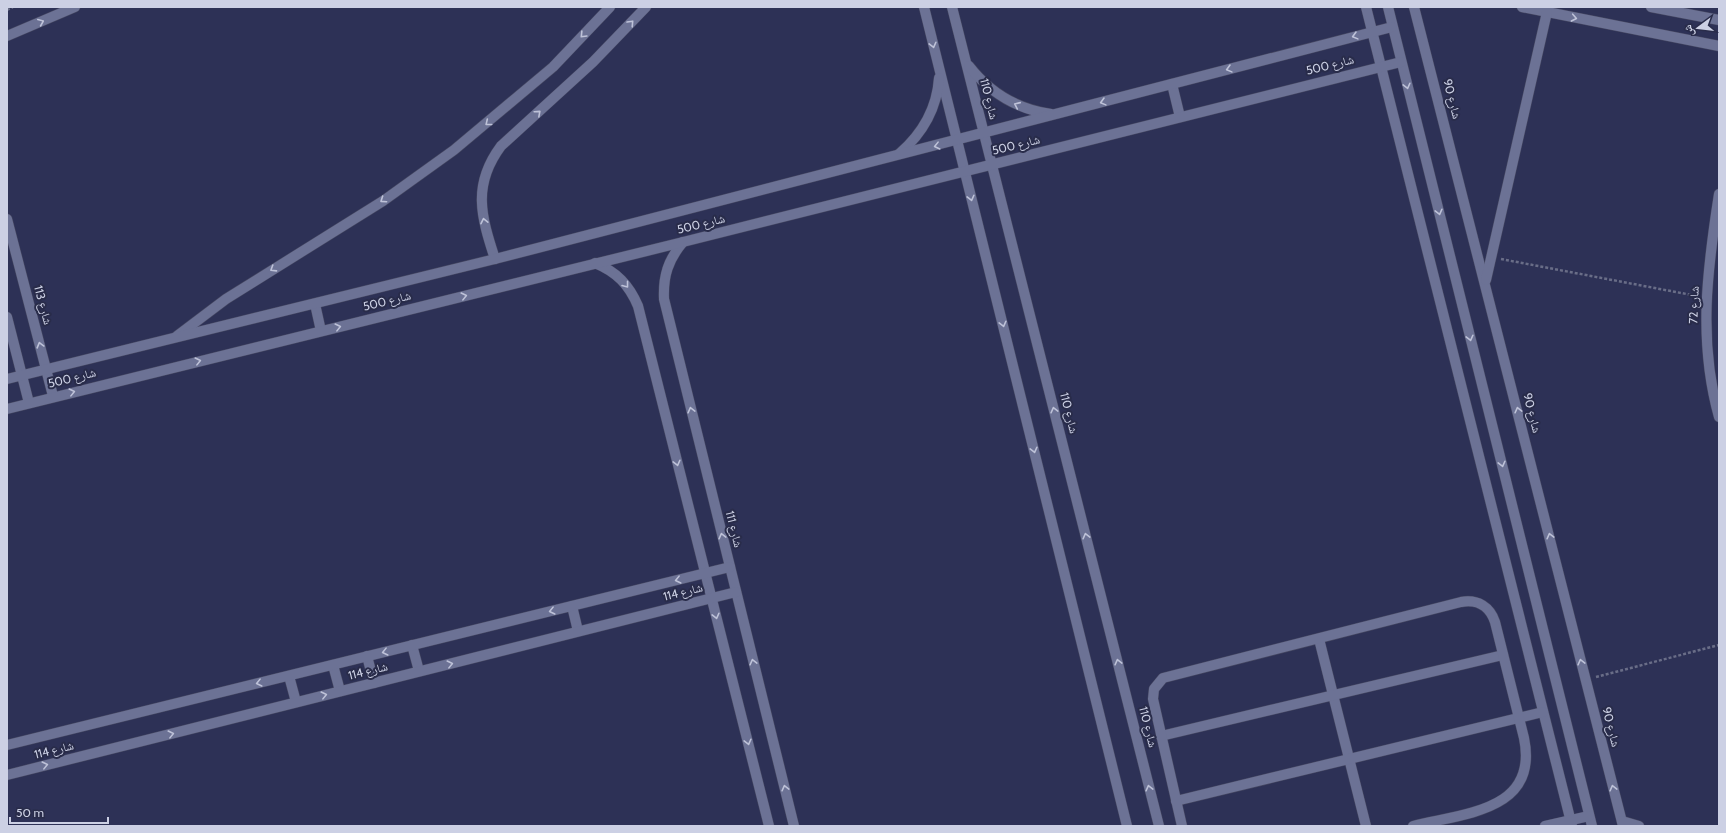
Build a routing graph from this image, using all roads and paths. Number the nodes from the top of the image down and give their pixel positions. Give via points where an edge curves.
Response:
1 (13, 7) edge
2 (75, 7) edge
3 (610, 7) edge
4 (646, 7) edge
5 (924, 7) edge
6 (952, 7) edge
7 (1366, 7) edge
8 (1388, 7) edge
9 (1414, 7) edge
10 (1522, 7) edge
11 (1651, 7) edge
12 (7, 10) edge
13 (1547, 12) junction
14 (1719, 20) edge
15 (1392, 27) junction
16 (1372, 31) junction
17 (7, 36) edge
18 (1719, 46) edge
19 (1401, 62) junction
20 (967, 63) junction
21 (1381, 66) junction
22 (939, 68) junction
23 (1172, 84) junction
24 (1054, 115) junction
25 (1180, 117) junction
26 (985, 133) junction
27 (957, 140) junction
28 (897, 156) junction
29 (993, 164) junction
30 (965, 171) junction
31 (1719, 194) edge
32 (7, 219) edge
33 (683, 242) junction
34 (1715, 247) edge
35 (1491, 257) junction
36 (495, 259) junction
37 (595, 263) junction
38 (1485, 282) junction
39 (1706, 298) junction
40 (315, 304) junction
41 (7, 317) edge
42 (321, 331) junction
43 (173, 338) junction
44 (46, 370) junction
45 (22, 375) junction
46 (7, 379) edge
47 (54, 396) junction
48 (29, 403) junction
49 (7, 408) edge
50 (1719, 417) edge
51 (730, 567) junction
52 (705, 573) junction
53 (736, 592) junction
54 (711, 598) junction
55 (572, 606) junction
56 (578, 631) junction
57 (1320, 639) junction
58 (412, 645) junction
59 (1719, 645) edge
60 (1503, 655) junction
61 (367, 656) junction
62 (333, 665) junction
63 (419, 671) junction
64 (289, 676) junction
65 (1586, 680) junction
66 (374, 683) junction
67 (340, 691) junction
68 (1334, 695) junction
69 (296, 702) junction
70 (1543, 712) junction
71 (1519, 717) junction
72 (1161, 736) junction
73 (7, 745) edge
74 (1349, 758) junction
75 (7, 775) edge
76 (1176, 801) junction
77 (1590, 821) edge
78 (1571, 823) edge
79 (1623, 824) edge
80 (768, 826) edge
81 (794, 826) edge
82 (1127, 826) edge
83 (1159, 826) edge
84 (1182, 826) edge
85 (1366, 826) edge
86 (1413, 826) edge
87 (1545, 826) edge
88 (1639, 826) edge

1 - 12 path
17 -> 2 street
3 -> 43 street via 553,67 454,150 383,201 226,299
36 -> 4 street via 481,201 482,186 492,158 501,146 592,62
5 -> 22 street
6 - 20 street, شارع 110
7 - 16 street
8 - 15 street
9 - 38 street, شارع 90
10 - 13 street
11 - 14 street
13 -> 18 street
13 - 35 street
15 - 16 street, شارع 500
15 - 19 street
16 - 21 street
16 -> 23 street, شارع 500
19 - 21 street, شارع 500
19 -> 77 street
24 -> 20 street via 1037,112 1005,99 990,89
20 - 26 street, شارع 110
21 - 25 street, شارع 500
21 - 70 street
22 - 27 street
22 - 28 street via 937,93 929,116 915,138
23 -> 24 street, شارع 500
23 - 25 street
24 - 26 street, شارع 500
25 - 29 street, شارع 500
26 - 27 street, شارع 500
26 - 29 street, شارع 110
27 -> 28 street, شارع 500
27 - 30 street
28 - 36 street, شارع 500
29 - 30 street, شارع 500
83 -> 29 street, شارع 110
30 - 33 street, شارع 500
30 -> 82 street
31 - 34 street, شارع 72
44 -> 32 street, شارع 113
33 - 37 street, شارع 500
51 -> 33 street, شارع 111 via 664,299 665,274 672,257
34 - 39 street, شارع 72
35 - 38 street
35 - 39 path
36 - 40 street, شارع 500
42 -> 37 street, شارع 500
37 -> 52 street via 607,268 622,280 633,294 638,306
65 -> 38 street, شارع 90
39 - 50 street, شارع 72 via 1710,376
40 - 42 street
40 - 43 street, شارع 500
41 - 45 street
47 -> 42 street, شارع 500
43 - 44 street, شارع 500
44 - 45 street, شارع 500
44 - 47 street, شارع 113
45 - 46 street, شارع 500
45 - 48 street
47 - 48 street, شارع 500
48 - 49 street, شارع 500
51 - 52 street, شارع 114
51 - 53 street, شارع 111
52 - 54 street
52 -> 55 street, شارع 114
53 - 54 street, شارع 114
81 -> 53 street, شارع 111
54 - 56 street, شارع 114
54 -> 80 street
55 - 56 street
55 -> 58 street, شارع 114
63 -> 56 street, شارع 114
57 - 60 street via 1472,601 1483,605 1491,612
57 - 68 street
57 - 72 street via 1163,678 1156,685 1153,694
58 -> 61 street, شارع 114
58 - 63 street
59 - 65 path
60 - 68 street
60 - 71 street
61 - 62 street, شارع 114
61 - 66 street
62 - 64 street, شارع 114
62 - 67 street
63 - 66 street, شارع 114
64 - 69 street
64 -> 73 street, شارع 114
79 -> 65 street, شارع 90
66 - 67 street, شارع 114
69 -> 67 street, شارع 114
68 - 72 street
68 - 74 street
75 -> 69 street, شارع 114
70 - 71 street
70 - 78 street
71 - 74 street
71 - 86 street via 1527,751 1526,765 1515,790 1493,807
72 - 76 street
74 - 76 street
74 - 85 street
76 - 84 street
77 - 78 street
78 - 87 street
79 - 88 street

